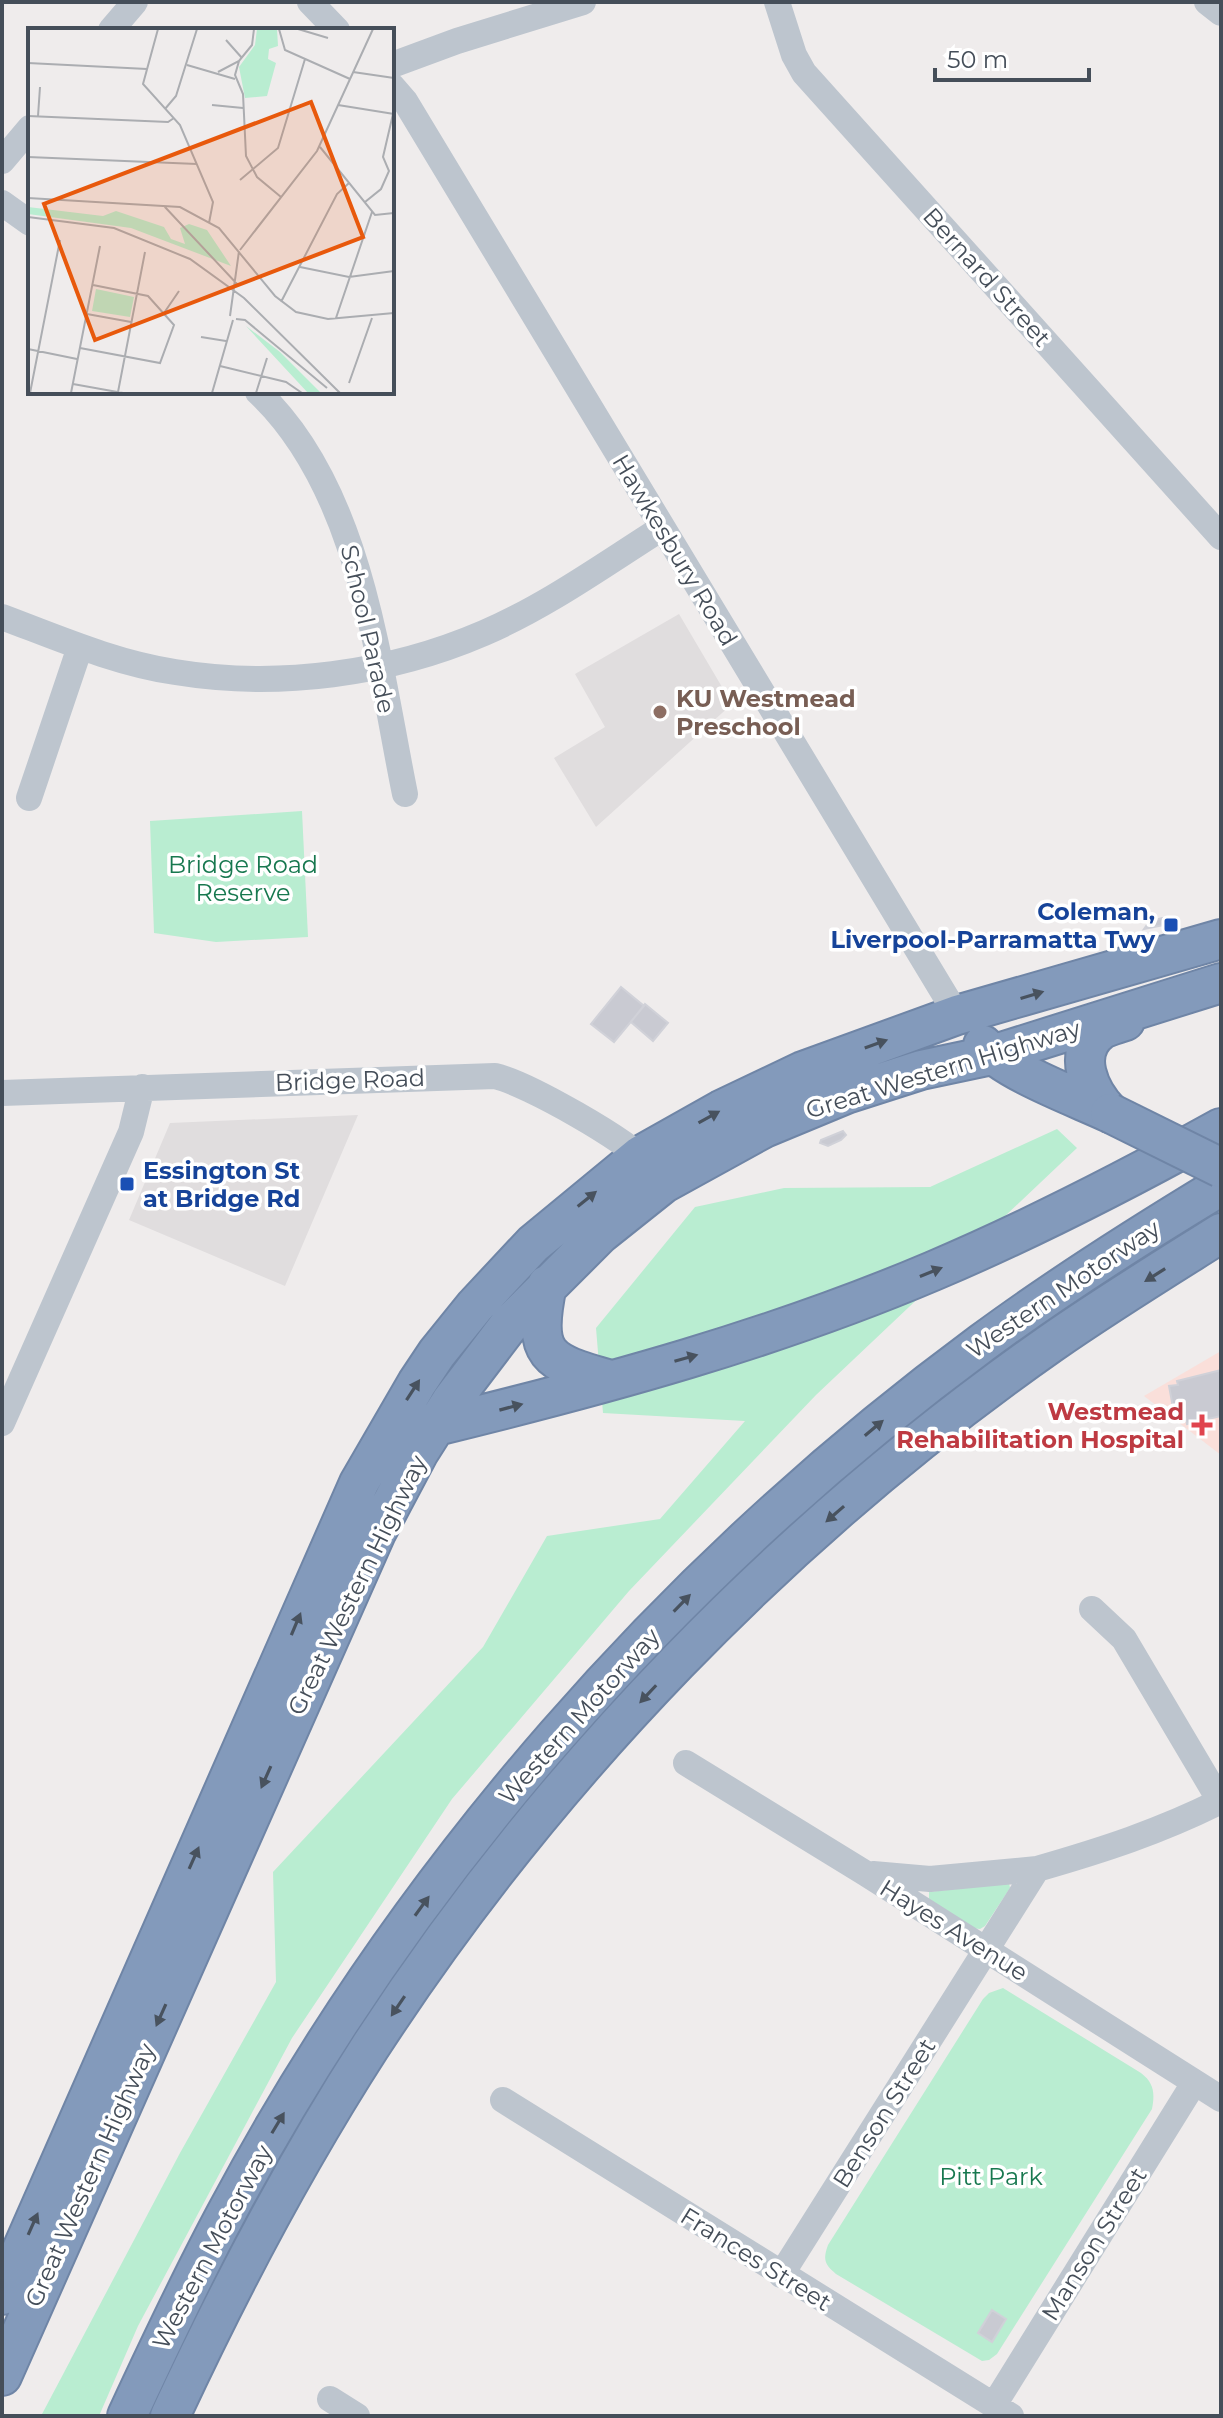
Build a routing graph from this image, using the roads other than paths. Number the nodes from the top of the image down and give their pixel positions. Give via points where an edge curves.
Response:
1 (135, 2) edge
2 (310, 2) edge
3 (583, 2) edge
4 (777, 2) edge
5 (1207, 2) edge
6 (1221, 13) edge
7 (113, 28) edge
8 (335, 28) edge
9 (394, 64) edge
10 (394, 89) edge
11 (28, 130) edge
12 (2, 161) edge
13 (2, 203) edge
14 (28, 222) edge
15 (260, 394) edge
16 (662, 528) junction
17 (1221, 537) edge
18 (2, 617) edge
19 (80, 647) junction
20 (378, 666) junction
21 (405, 794) dead end
22 (29, 798) dead end
23 (1221, 939) edge
24 (1221, 983) edge
25 (1182, 994) junction
26 (957, 1015) junction
27 (992, 1055) junction
28 (142, 1087) junction
29 (2, 1093) edge
30 (1110, 1113) junction
31 (1221, 1128) edge
32 (1221, 1168) edge
33 (653, 1169) junction
34 (1221, 1186) edge
35 (1221, 1233) edge
36 (547, 1285) junction
37 (611, 1380) junction
38 (2, 1423) edge
39 (436, 1426) junction
40 (325, 1558) junction
41 (1092, 1609) dead end
42 (686, 1763) dead end
43 (1220, 1801) edge
44 (1037, 1869) junction
45 (865, 1873) junction
46 (186, 1916) junction
47 (987, 1950) junction
48 (1194, 2083) junction
49 (1221, 2099) edge
50 (503, 2100) dead end
51 (90, 2136) junction
52 (781, 2275) junction
53 (2, 2295) edge
54 (2, 2376) edge
55 (330, 2399) dead end
56 (1002, 2411) edge
57 (127, 2416) edge
58 (170, 2416) edge
59 (357, 2416) edge

1 - 7 street
2 - 8 street
3 - 9 street
4 - 17 street, Bernard Street via 804,73
5 - 6 street
10 - 16 street, Hawkesbury Road
11 - 12 street
13 - 14 street
15 - 20 street, School Parade via 308,456 344,527
16 - 20 street via 485,632
16 - 26 street, Hawkesbury Road
18 - 19 street
19 - 20 street via 173,672 228,679 315,676
19 - 22 street
20 - 21 street, School Parade
26 -> 23 highway, Great Western Highway
24 - 25 highway, Great Western Highway
25 - 27 highway, Great Western Highway
25 - 30 highway via 1154,1014 1101,1030 1089,1045 1088,1079
26 - 27 highway
33 -> 26 highway, Great Western Highway via 721,1110 803,1071
27 - 30 highway
27 - 33 highway, Great Western Highway via 921,1070
28 - 29 street, Bridge Road
28 - 33 street, Bridge Road via 495,1076 521,1085
28 - 38 street via 131,1132
30 - 32 highway, bridge
37 -> 31 highway via 724,1347 932,1272 1110,1190
33 - 36 highway, Great Western Highway via 600,1234
40 -> 33 highway, Great Western Highway via 381,1442 437,1353 485,1296 533,1244
57 -> 34 highway, Western Motorway via 227,2211 320,2053 436,1886 568,1723 743,1543 873,1429 983,1342
35 -> 58 highway, Western Motorway via 1049,1345 886,1470 740,1601 626,1717 472,1902 371,2046 233,2283
36 - 37 highway via 540,1318 551,1355 566,1367
36 - 39 highway, Great Western Highway via 475,1367
39 -> 37 highway
39 - 40 highway via 407,1443 389,1462
39 -> 46 highway, Great Western Highway via 402,1481
46 -> 40 highway, Great Western Highway
41 - 43 street via 1124,1639
42 - 45 street, Hayes Avenue
43 - 44 street via 1127,1843
44 - 45 street via 930,1879
44 - 47 street, Benson Street
45 - 47 street, Hayes Avenue
46 - 51 highway, Great Western Highway
47 - 48 street, Hayes Avenue
47 - 52 street, Benson Street
48 - 49 street, Hayes Avenue
48 - 56 street, Manson Street
50 - 52 street, Frances Street
53 -> 51 highway, Great Western Highway
51 - 54 highway, Great Western Highway
52 - 56 street, Frances Street
55 - 59 street

